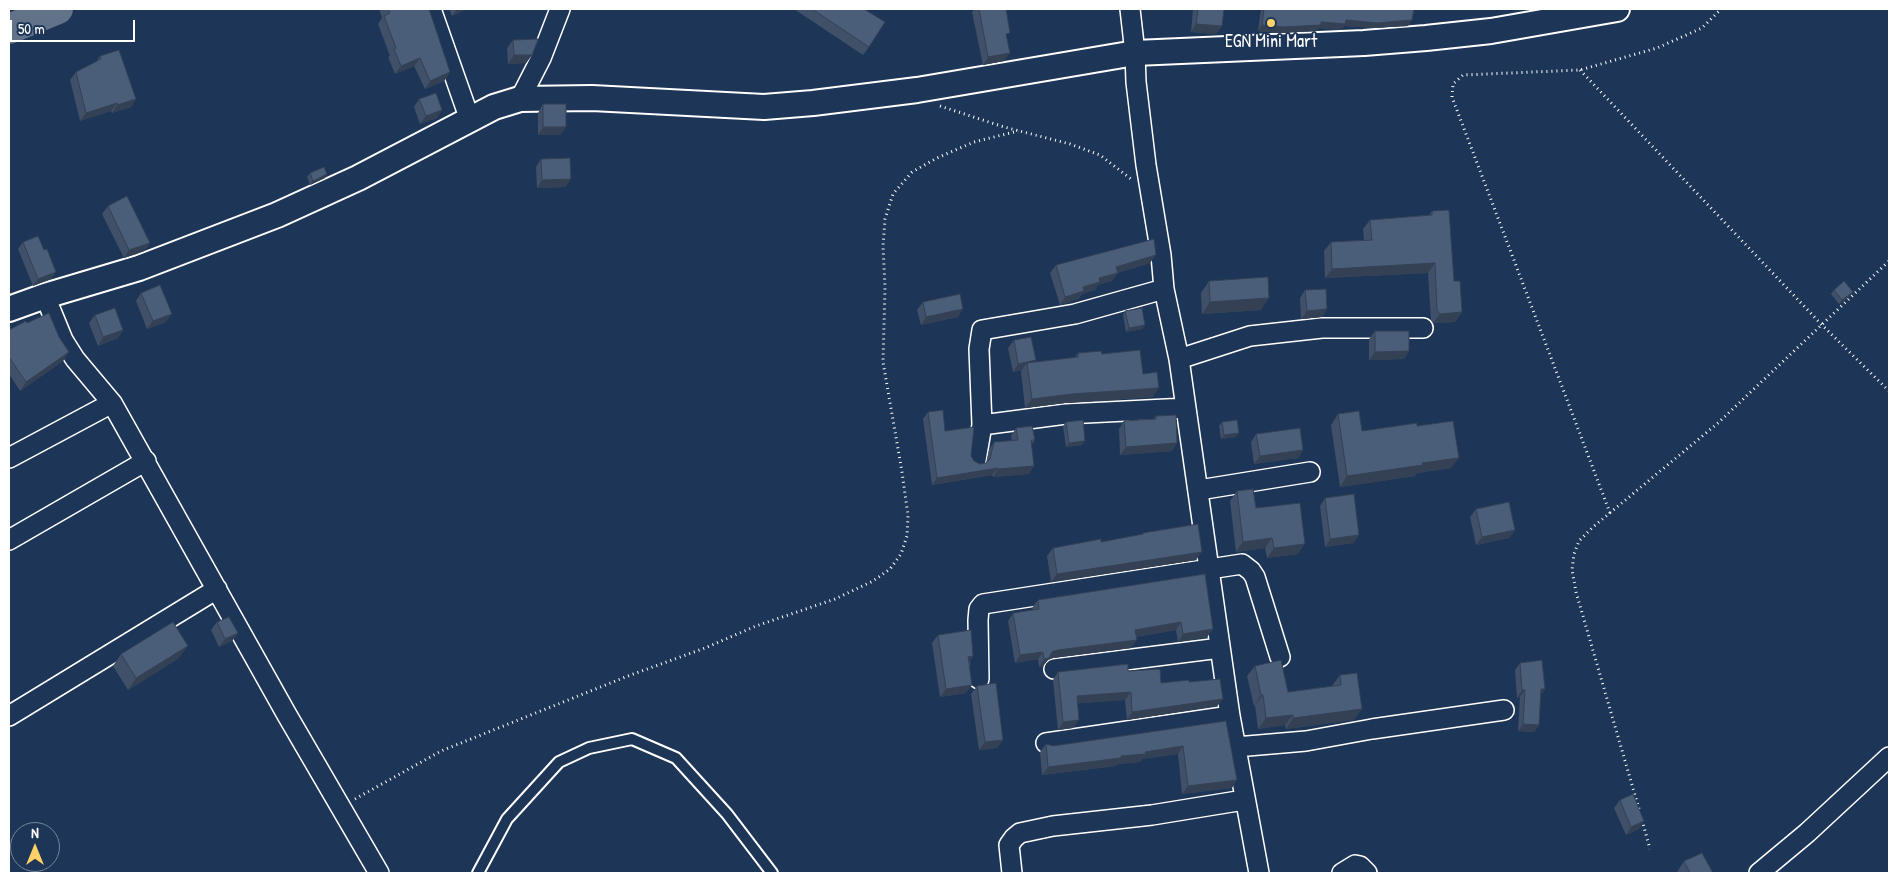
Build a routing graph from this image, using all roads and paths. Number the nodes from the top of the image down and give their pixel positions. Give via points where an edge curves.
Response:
1 (431, 9) edge
2 (560, 9) edge
3 (1130, 9) edge
4 (1617, 9) edge
5 (1720, 9) edge
6 (1135, 53) junction
7 (1580, 70) junction
8 (917, 90) junction
9 (520, 99) junction
10 (470, 120) junction
11 (1018, 131) junction
12 (1151, 197) junction
13 (1889, 261) edge
14 (1164, 289) junction
15 (44, 296) junction
16 (9, 309) edge
17 (1821, 324) junction
18 (1423, 328) dead end
19 (1179, 358) junction
20 (1889, 391) edge
21 (112, 403) junction
22 (1186, 408) junction
23 (982, 425) junction
24 (9, 458) edge
25 (976, 460) edge
26 (146, 461) junction
27 (1310, 472) dead end
28 (1199, 490) junction
29 (1610, 513) junction
30 (9, 540) edge
31 (1208, 568) junction
32 (217, 589) junction
33 (1220, 648) junction
34 (1280, 657) dead end
35 (1054, 670) dead end
36 (979, 679) dead end
37 (1504, 710) dead end
38 (9, 716) edge
39 (1230, 716) junction
40 (1046, 743) edge
41 (1236, 747) junction
42 (1889, 756) edge
43 (1244, 800) junction
44 (341, 806) junction
45 (1650, 848) dead end
46 (379, 873) edge
47 (478, 873) edge
48 (772, 873) edge
49 (1012, 873) edge
50 (1259, 873) edge
51 (1342, 873) edge
52 (1367, 873) edge
53 (1759, 873) edge

1 - 10 street
2 - 9 street via 541,58
3 - 6 street
4 - 6 street via 1491,31 1426,38
5 - 7 path via 1702,28 1657,48
6 - 8 street
6 - 12 street
7 - 17 path
7 - 29 path via 1463,75 1453,84 1452,98
8 - 9 street via 764,107 592,98
8 - 11 path via 942,107
9 - 10 street via 494,107
10 - 15 street via 358,178 277,215 139,268
11 - 12 path via 1100,155
11 - 44 path via 974,142 912,172 893,194 885,219 883,362 908,516 907,536 901,554 890,569 835,599 756,626 441,751
12 - 14 street
13 - 17 path
14 - 19 street
14 - 23 street via 1075,314 982,330 979,349
15 - 16 street
15 - 21 street via 75,359
17 - 20 path
17 - 29 path via 1718,423
18 - 19 street via 1322,328 1250,336
19 - 22 street
21 - 24 street
21 - 26 street
22 - 23 street via 1066,414
22 - 28 street
23 - 25 street
26 - 30 street
26 - 32 street
27 - 28 street
28 - 31 street
29 - 45 path via 1579,542 1572,570
31 - 33 street
31 - 34 street via 1242,564 1252,571
31 - 36 street via 983,604 978,620
32 - 38 street
32 - 44 street via 286,715
33 - 35 street
33 - 39 street
37 - 41 street via 1306,742
39 - 40 street
39 - 41 street
41 - 43 street
42 - 53 street
43 - 49 street via 1020,833 1009,845
43 - 50 street
44 - 46 street
47 - 48 lane via 507,819 559,762 589,748 632,739 676,758 727,814
51 - 52 street via 1355,865

